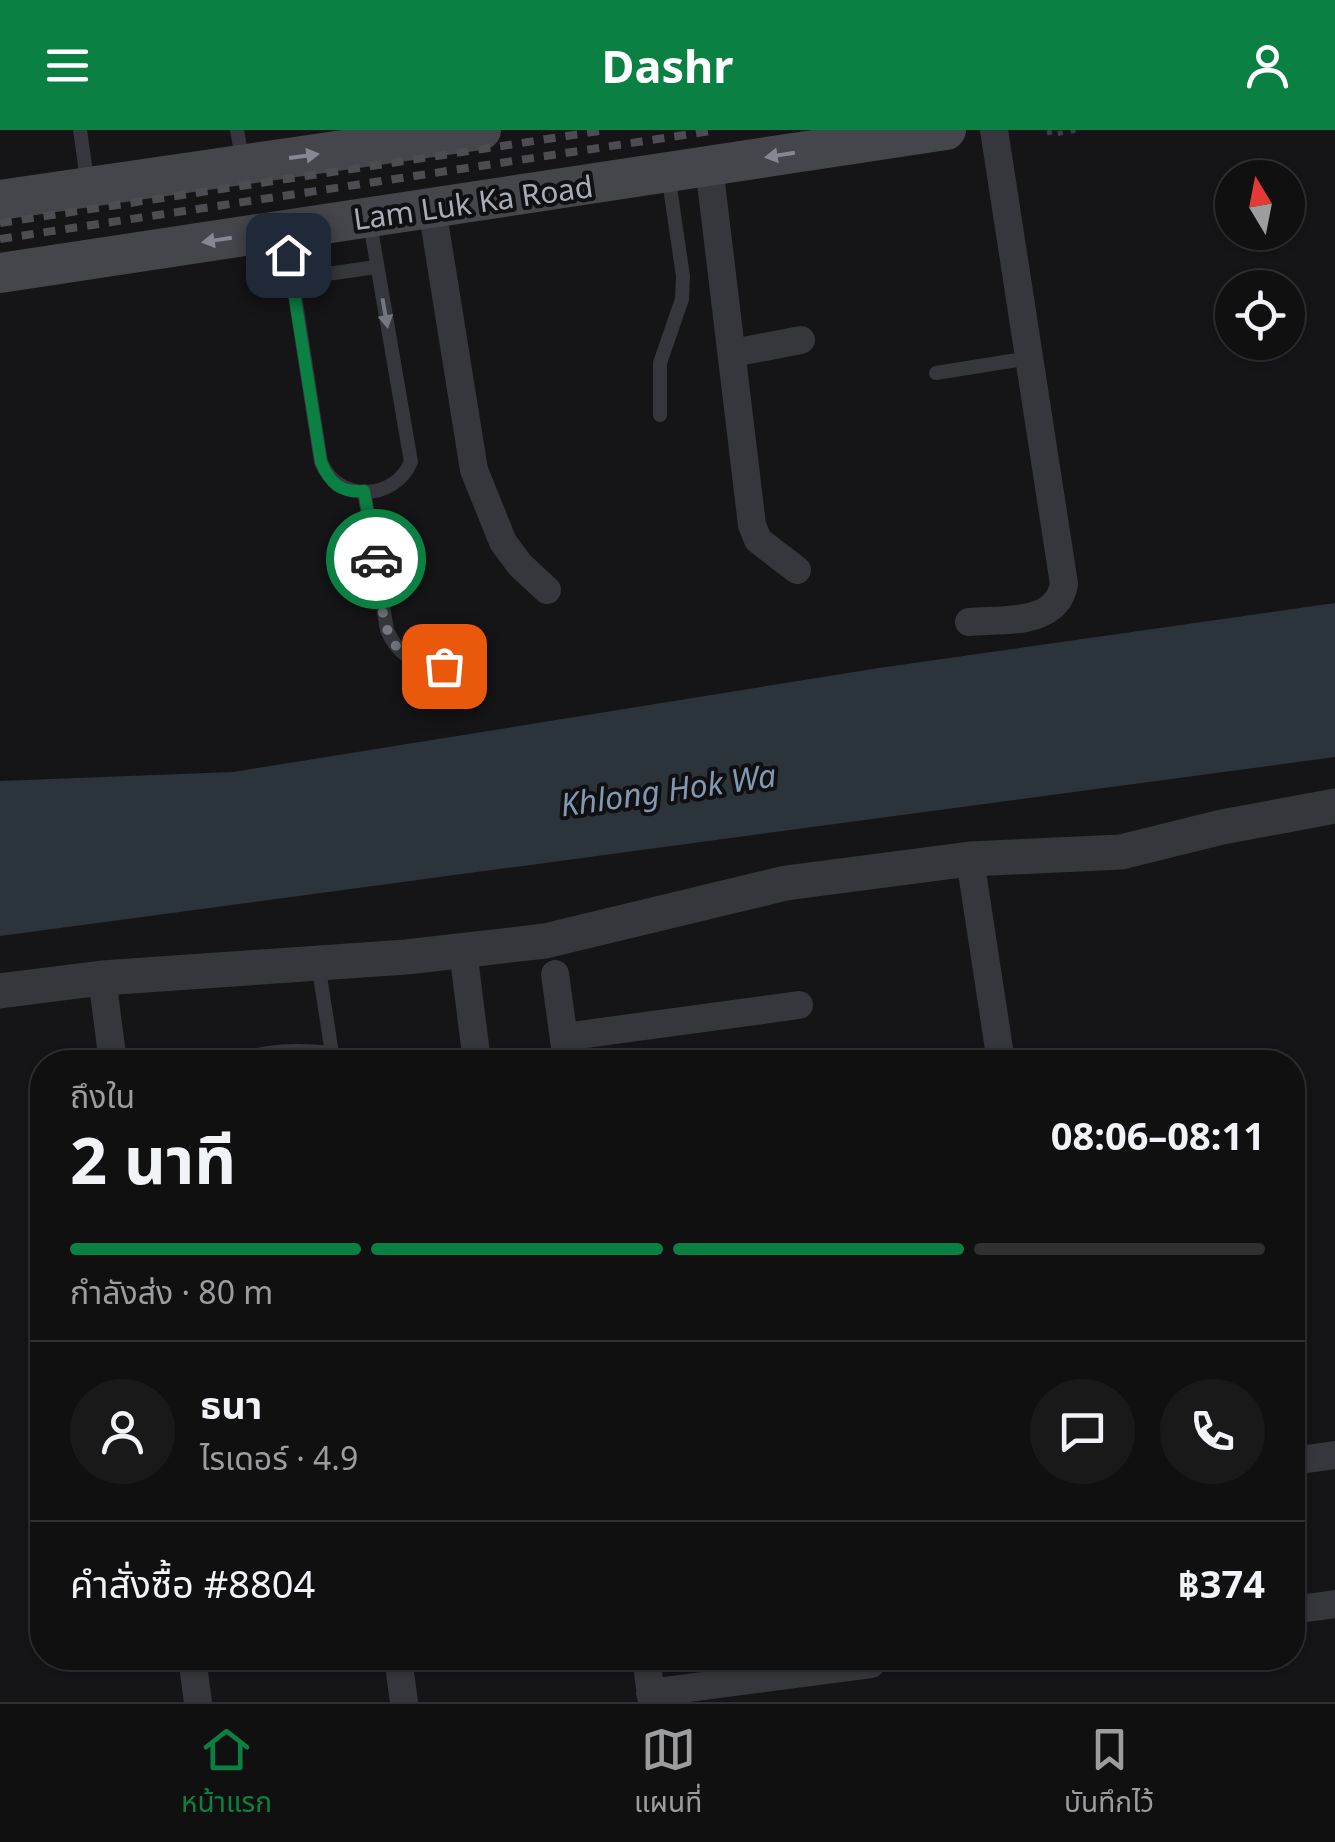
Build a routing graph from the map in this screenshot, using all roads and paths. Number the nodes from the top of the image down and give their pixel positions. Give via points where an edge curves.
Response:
1 (80, 130) edge
2 (481, 130) edge
3 (946, 130) edge
4 (994, 130) edge
5 (1077, 130) edge
6 (1050, 132) edge
7 (428, 134) edge
8 (353, 139) edge
9 (240, 147) edge
10 (708, 166) junction
11 (668, 173) junction
12 (88, 187) junction
13 (0, 200) edge
14 (432, 208) junction
15 (369, 217) junction
16 (284, 230) junction
17 (376, 267) junction
18 (0, 273) edge
19 (292, 280) junction
20 (801, 340) dead end
21 (733, 353) junction
22 (1030, 358) junction
23 (936, 374) dead end
24 (660, 414) dead end
25 (364, 491) junction
26 (797, 570) dead end
27 (547, 590) dead end
28 (969, 622) dead end
29 (470, 666) dead end
30 (1335, 806) edge
31 (970, 859) junction
32 (463, 950) junction
33 (318, 962) junction
34 (555, 974) dead end
35 (102, 978) junction
36 (0, 991) edge
37 (799, 1005) dead end
38 (111, 1050) edge
39 (332, 1050) edge
40 (475, 1050) edge
41 (566, 1050) edge
42 (999, 1050) edge
43 (1335, 1456) edge
44 (1305, 1459) edge
45 (1335, 1604) edge
46 (1305, 1608) edge
47 (194, 1670) edge
48 (400, 1670) edge
49 (648, 1670) edge
50 (832, 1670) edge
51 (651, 1698) edge
52 (198, 1702) edge
53 (404, 1702) edge

1 - 12 lane
2 - 7 main road
3 -> 10 main road, Lam Luk Ka Road
4 - 22 street
5 - 6 path
7 - 8 main road
9 -> 8 main road
9 - 12 main road
10 - 11 main road, Lam Luk Ka Road
10 - 21 street
11 - 14 main road, Lam Luk Ka Road
11 - 24 lane via 683,276 660,363
12 - 13 main road
14 - 15 main road, Lam Luk Ka Road
14 - 27 street via 474,470 503,542
15 - 16 main road, Lam Luk Ka Road
15 - 17 lane
16 -> 18 main road, Lam Luk Ka Road
16 - 19 lane
17 - 19 lane
17 -> 25 lane via 410,462 393,485
19 - 25 lane via 321,462 336,486
20 - 21 street
21 - 26 street via 752,524 758,540
22 - 23 lane
22 - 28 street via 1061,599 1050,612
25 - 29 lane via 394,644 418,665
30 - 31 street via 1122,852
31 - 32 street via 786,883 545,941
31 - 42 street
32 - 33 street
32 - 40 street
33 - 35 street
33 - 39 lane
34 - 41 street
35 - 36 street
35 - 38 street
37 - 41 street
43 - 44 street
45 - 46 street
47 - 52 street
48 - 53 street
49 - 51 street
50 - 51 street

